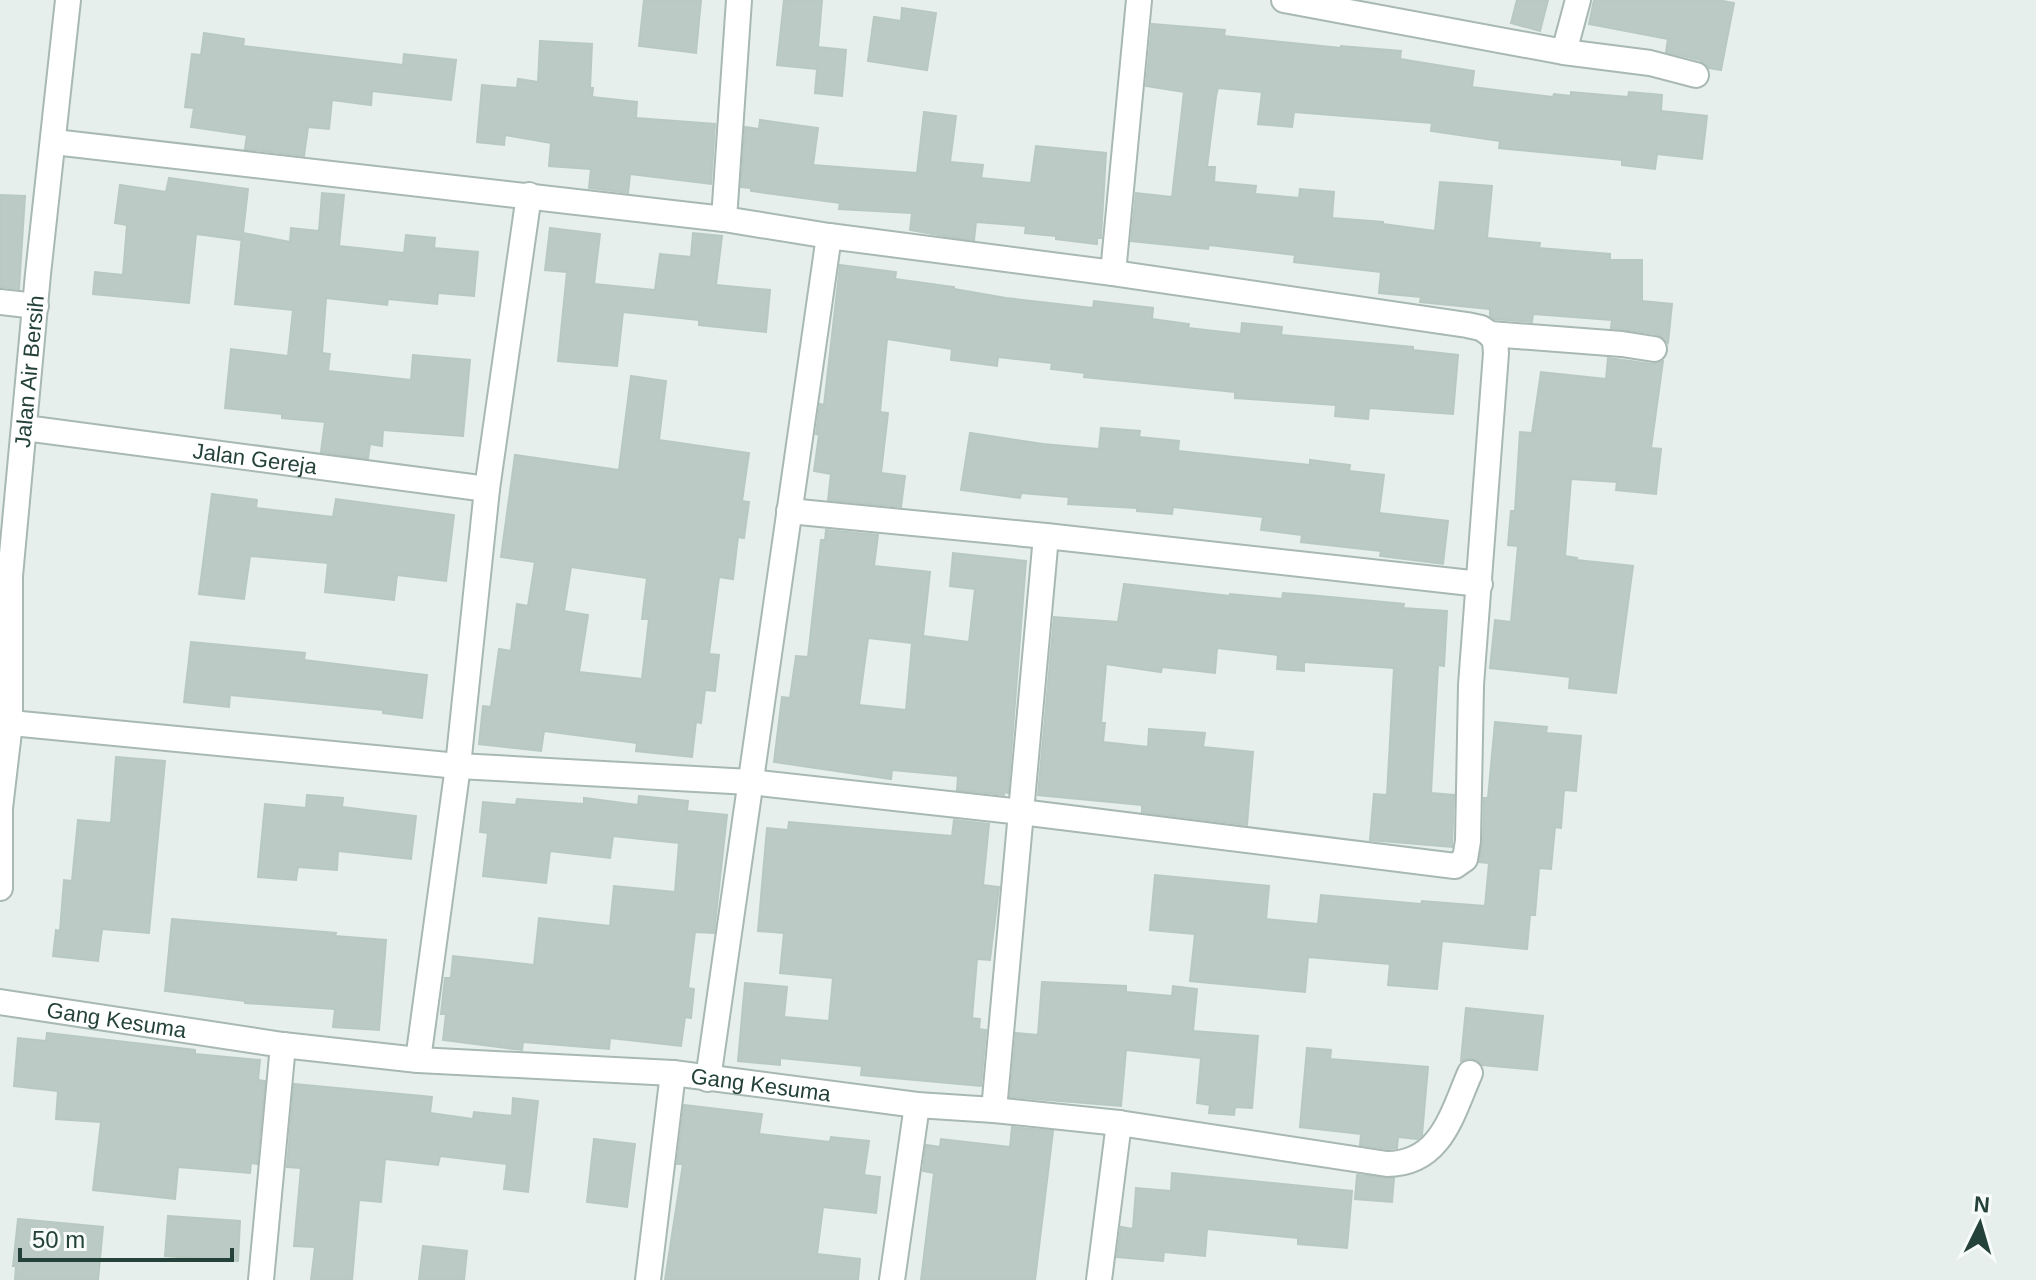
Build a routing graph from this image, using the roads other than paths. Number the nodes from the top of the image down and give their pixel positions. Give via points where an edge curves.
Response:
1 (68, 0) edge
2 (739, 0) edge
3 (1139, 0) edge
4 (1284, 0) edge
5 (1578, 0) edge
6 (1564, 52) junction
7 (1696, 75) dead end
8 (54, 142) junction
9 (529, 195) junction
10 (724, 219) junction
11 (829, 236) junction
12 (1113, 273) junction
13 (0, 302) edge
14 (36, 306) junction
15 (1490, 334) junction
16 (1654, 349) dead end
17 (25, 428) junction
18 (487, 489) junction
19 (789, 511) junction
20 (1046, 536) junction
21 (5, 575) edge
22 (1480, 584) junction
23 (5, 723) edge
24 (458, 766) junction
25 (750, 782) junction
26 (1021, 812) junction
27 (0, 888) edge
28 (0, 1002) edge
29 (283, 1045) junction
30 (418, 1060) junction
31 (673, 1073) junction
32 (1470, 1073) dead end
33 (708, 1079) junction
34 (917, 1105) junction
35 (994, 1110) junction
36 (1119, 1123) junction
37 (261, 1280) edge
38 (648, 1280) edge
39 (892, 1280) edge
40 (1099, 1280) edge

1 - 8 street, Jalan Air Bersih
2 - 10 street
3 - 12 street
4 - 6 street
5 - 6 street
6 - 7 street
8 - 9 street
8 - 14 street, Jalan Air Bersih
9 - 10 street
9 - 18 street
10 - 11 street
11 - 12 street
11 - 19 street
12 - 15 street via 1467,325
13 - 14 street
14 - 17 street, Jalan Air Bersih
15 - 16 street
15 - 22 street via 1496,353
17 - 18 street, Jalan Gereja
17 - 21 street, Jalan Air Bersih
18 - 24 street
19 - 20 street
19 - 25 street
20 - 22 street
20 - 26 street
21 - 23 street, Jalan Air Bersih
22 - 26 street via 1471,685 1468,841 1460,864 1445,867
23 - 24 street
23 - 27 street, Jalan Air Bersih
24 - 25 street
24 - 30 street
25 - 26 street
25 - 33 street
26 - 35 street
28 - 29 street, Gang Kesuma
29 - 30 street, Gang Kesuma
29 - 37 street
30 - 31 street, Gang Kesuma
31 - 33 street, Gang Kesuma
31 - 38 street
32 - 36 street, Gang Kesuma via 1444,1132 1420,1158 1404,1164
33 - 34 street, Gang Kesuma
34 - 35 street, Gang Kesuma
34 - 39 street
35 - 36 street, Gang Kesuma
36 - 40 street

